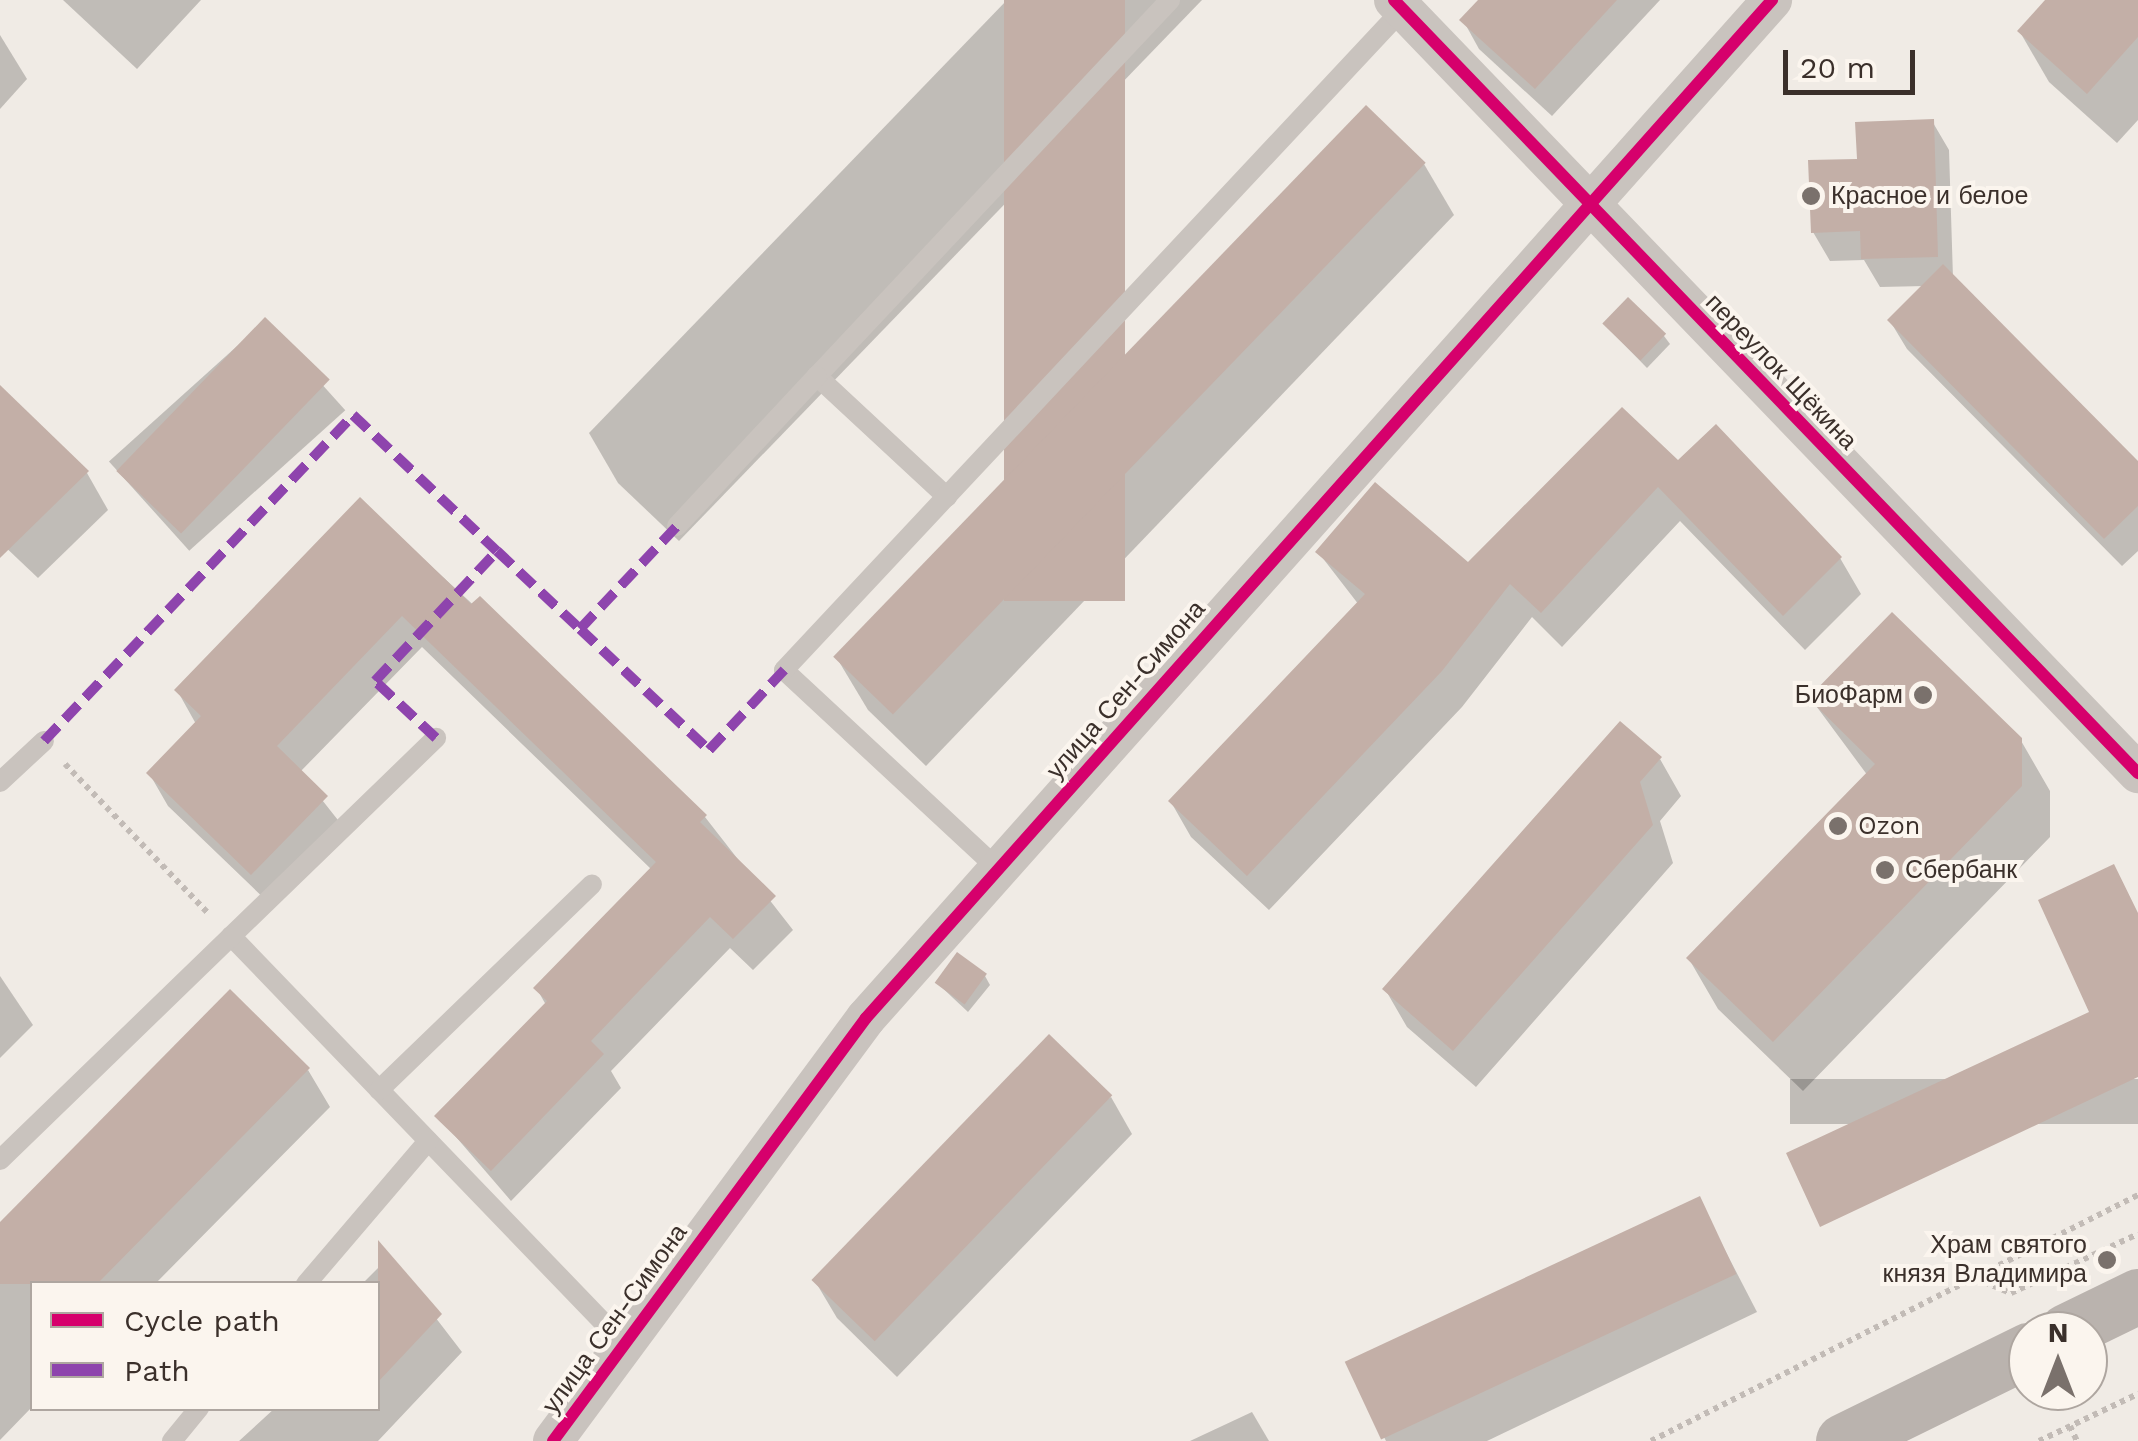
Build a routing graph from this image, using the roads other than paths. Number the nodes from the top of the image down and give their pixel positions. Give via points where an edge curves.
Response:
1 (1170, 0) edge
2 (1772, 0) edge
3 (1398, 5) edge
4 (1586, 203) junction
5 (817, 376) junction
6 (947, 497) junction
7 (676, 526) dead end
8 (436, 738) dead end
9 (44, 741) road end
10 (2138, 774) edge
11 (0, 782) edge
12 (998, 869) junction
13 (592, 884) dead end
14 (231, 936) junction
15 (379, 1090) junction
16 (428, 1141) junction
17 (0, 1160) edge
18 (309, 1281) edge
19 (2138, 1296) edge
20 (2107, 1311) edge
21 (624, 1344) junction
22 (2008, 1360) edge
23 (197, 1411) edge
24 (172, 1441) edge
25 (553, 1441) edge
26 (1842, 1441) edge

1 - 5 lane
2 - 4 street, улица Сен-Симона
3 - 4 street, переулок Щёкина
3 - 6 lane
4 - 10 street, переулок Щёкина
4 - 12 street, улица Сен-Симона
5 - 6 lane
5 - 7 lane
6 - 12 lane via 784,670
8 - 14 lane
9 - 11 lane
12 - 21 street, улица Сен-Симона via 866,1018
13 - 15 lane
14 - 15 lane
14 - 17 lane
15 - 16 lane
16 - 18 lane
16 - 21 lane
19 - 20 main road
21 - 25 street, улица Сен-Симона
22 - 26 main road
23 - 24 lane

